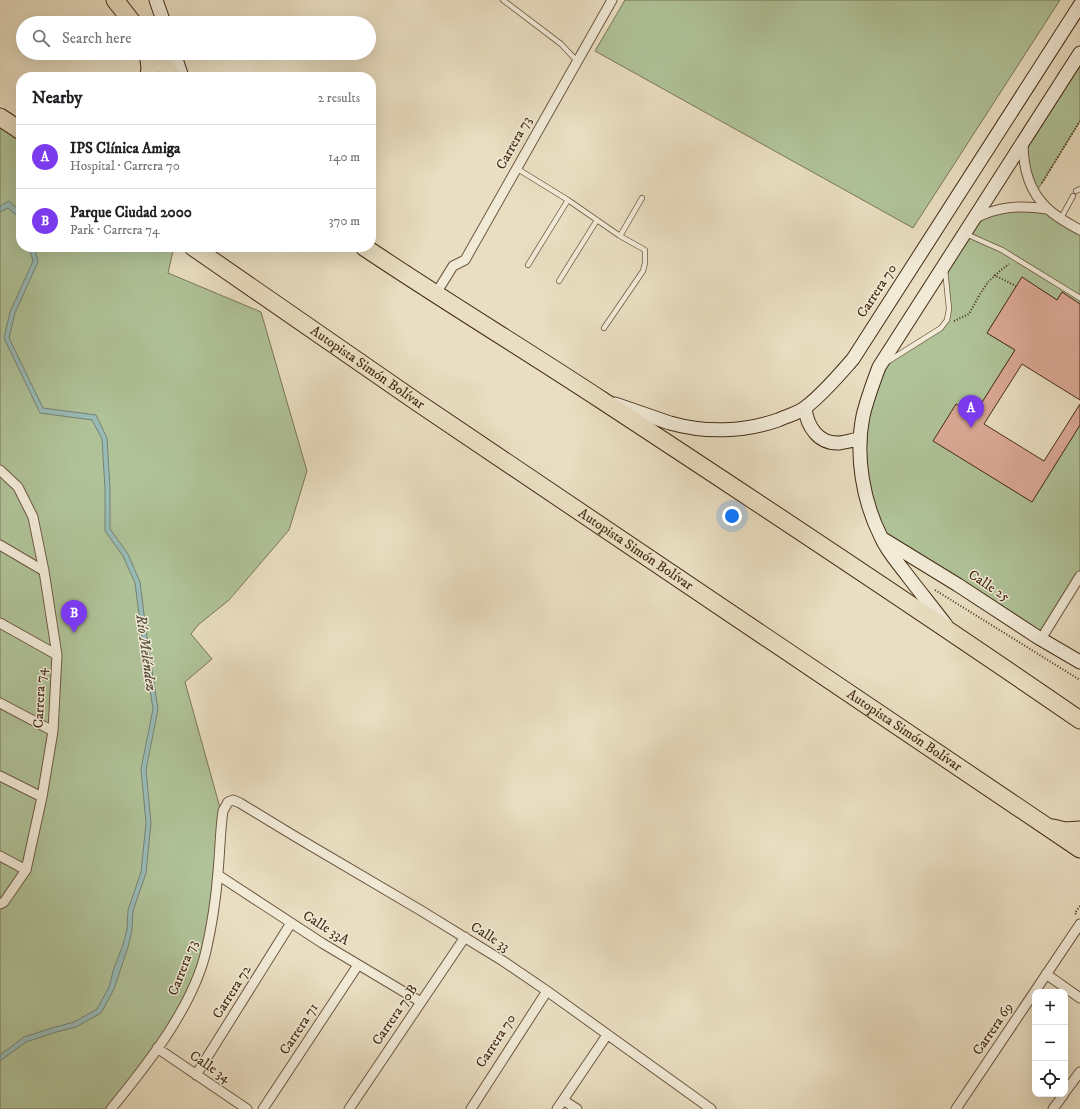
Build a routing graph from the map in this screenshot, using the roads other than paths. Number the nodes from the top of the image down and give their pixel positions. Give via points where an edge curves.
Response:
1 (115, 0) edge
2 (156, 0) edge
3 (503, 0) edge
4 (612, 0) edge
5 (1080, 5) edge
6 (127, 16) edge
7 (162, 16) edge
8 (1080, 53) edge
9 (149, 60) edge
10 (160, 60) edge
11 (176, 60) edge
12 (577, 61) junction
13 (150, 72) edge
14 (169, 72) edge
15 (180, 72) edge
16 (0, 117) edge
17 (16, 127) edge
18 (1023, 142) junction
19 (516, 168) junction
20 (1073, 196) dead end
21 (642, 198) dead end
22 (568, 200) junction
23 (1047, 209) junction
24 (1061, 218) junction
25 (597, 220) junction
26 (973, 220) junction
27 (1080, 230) edge
28 (964, 233) junction
29 (620, 236) junction
30 (199, 252) edge
31 (371, 252) edge
32 (528, 265) dead end
33 (944, 265) junction
34 (559, 281) dead end
35 (435, 295) junction
36 (1080, 298) edge
37 (604, 328) dead end
38 (879, 367) junction
39 (602, 400) junction
40 (805, 408) junction
41 (860, 439) junction
42 (0, 470) edge
43 (881, 538) junction
44 (0, 545) edge
45 (44, 571) junction
46 (1080, 576) edge
47 (1077, 588) edge
48 (0, 623) edge
49 (951, 631) junction
50 (1042, 639) junction
51 (57, 655) junction
52 (1080, 662) edge
53 (0, 703) edge
54 (1080, 720) edge
55 (53, 731) junction
56 (0, 776) edge
57 (42, 797) junction
58 (243, 805) joint
59 (1079, 844) edge
60 (0, 856) edge
61 (26, 870) junction
62 (218, 874) junction
63 (0, 904) edge
64 (291, 923) junction
65 (1080, 924) edge
66 (465, 937) junction
67 (358, 965) junction
68 (1046, 974) junction
69 (547, 991) junction
70 (1080, 998) edge
71 (421, 1002) junction
72 (607, 1035) junction
73 (157, 1048) junction
74 (1080, 1072) edge
75 (196, 1075) junction
76 (1068, 1088) edge
77 (1061, 1097) edge
78 (563, 1100) junction
79 (112, 1109) edge
80 (247, 1109) edge
81 (263, 1109) edge
82 (349, 1109) edge
83 (471, 1109) edge
84 (557, 1109) edge
85 (577, 1109) edge
86 (711, 1109) edge
87 (957, 1109) edge
88 (1053, 1109) edge

1 - 6 highway
2 - 7 street
3 - 12 lane via 561,44
4 - 12 street, Carrera 73
5 - 40 street, Carrera 70 via 852,359 831,385
8 - 18 street
9 - 13 highway
10 - 14 highway
11 - 15 street
12 - 19 street, Carrera 73
16 - 17 highway
18 - 23 street via 1025,169 1035,194
18 - 26 street
19 - 22 lane
19 - 35 street, Carrera 73 via 464,260 453,266
20 - 24 lane
21 - 29 lane
22 - 25 lane
22 - 32 lane
23 - 24 street
23 - 26 street via 1017,206 986,212
24 - 27 street
25 - 29 lane
25 - 34 lane
26 - 28 street
28 - 33 street
28 - 36 lane via 1002,250
29 - 37 lane via 645,250 645,263 643,271
30 - 59 highway, Autopista Simón Bolívar via 1047,827 1066,831
31 - 35 highway
33 - 38 street
33 - 38 lane via 949,309 947,320 941,328
35 - 39 highway
38 - 41 street via 870,390
39 - 40 street, Carrera 70 via 671,423 717,430 771,422
39 - 49 highway
40 - 41 street via 806,419 818,436 838,443
41 - 43 street via 861,472 867,499
42 - 45 street, Carrera 74 via 18,487 33,517
43 - 49 street via 893,558
43 - 50 street, Calle 25
44 - 45 street
45 - 51 street, Carrera 74
46 - 47 street
47 - 50 street
48 - 51 street
49 - 54 highway
50 - 52 street, Calle 25
51 - 55 street, Carrera 74
53 - 55 street
55 - 57 street, Carrera 74
56 - 57 street
57 - 61 street, Carrera 74
58 - 62 street, Carrera 73 via 237,801 230,801 222,815
58 - 66 street, Calle 33
60 - 61 street
61 - 63 street, Carrera 74
62 - 64 street, Calle 33A
62 - 73 street, Carrera 73 via 209,938 201,968 183,1006
64 - 67 street, Calle 33A
64 - 75 street, Carrera 72
65 - 68 street, Carrera 69
66 - 69 street, Calle 33
66 - 71 street, Carrera 70B
67 - 71 street, Calle 33A
67 - 81 street, Carrera 71
68 - 70 street
68 - 87 street, Carrera 69
69 - 72 street, Calle 33
69 - 83 street, Carrera 70
71 - 82 street, Carrera 70B
72 - 78 street
72 - 86 street, Calle 33
73 - 75 street, Calle 34
73 - 79 street, Carrera 73
74 - 76 street
75 - 80 street, Calle 34
77 - 88 street
78 - 84 street
78 - 85 street

